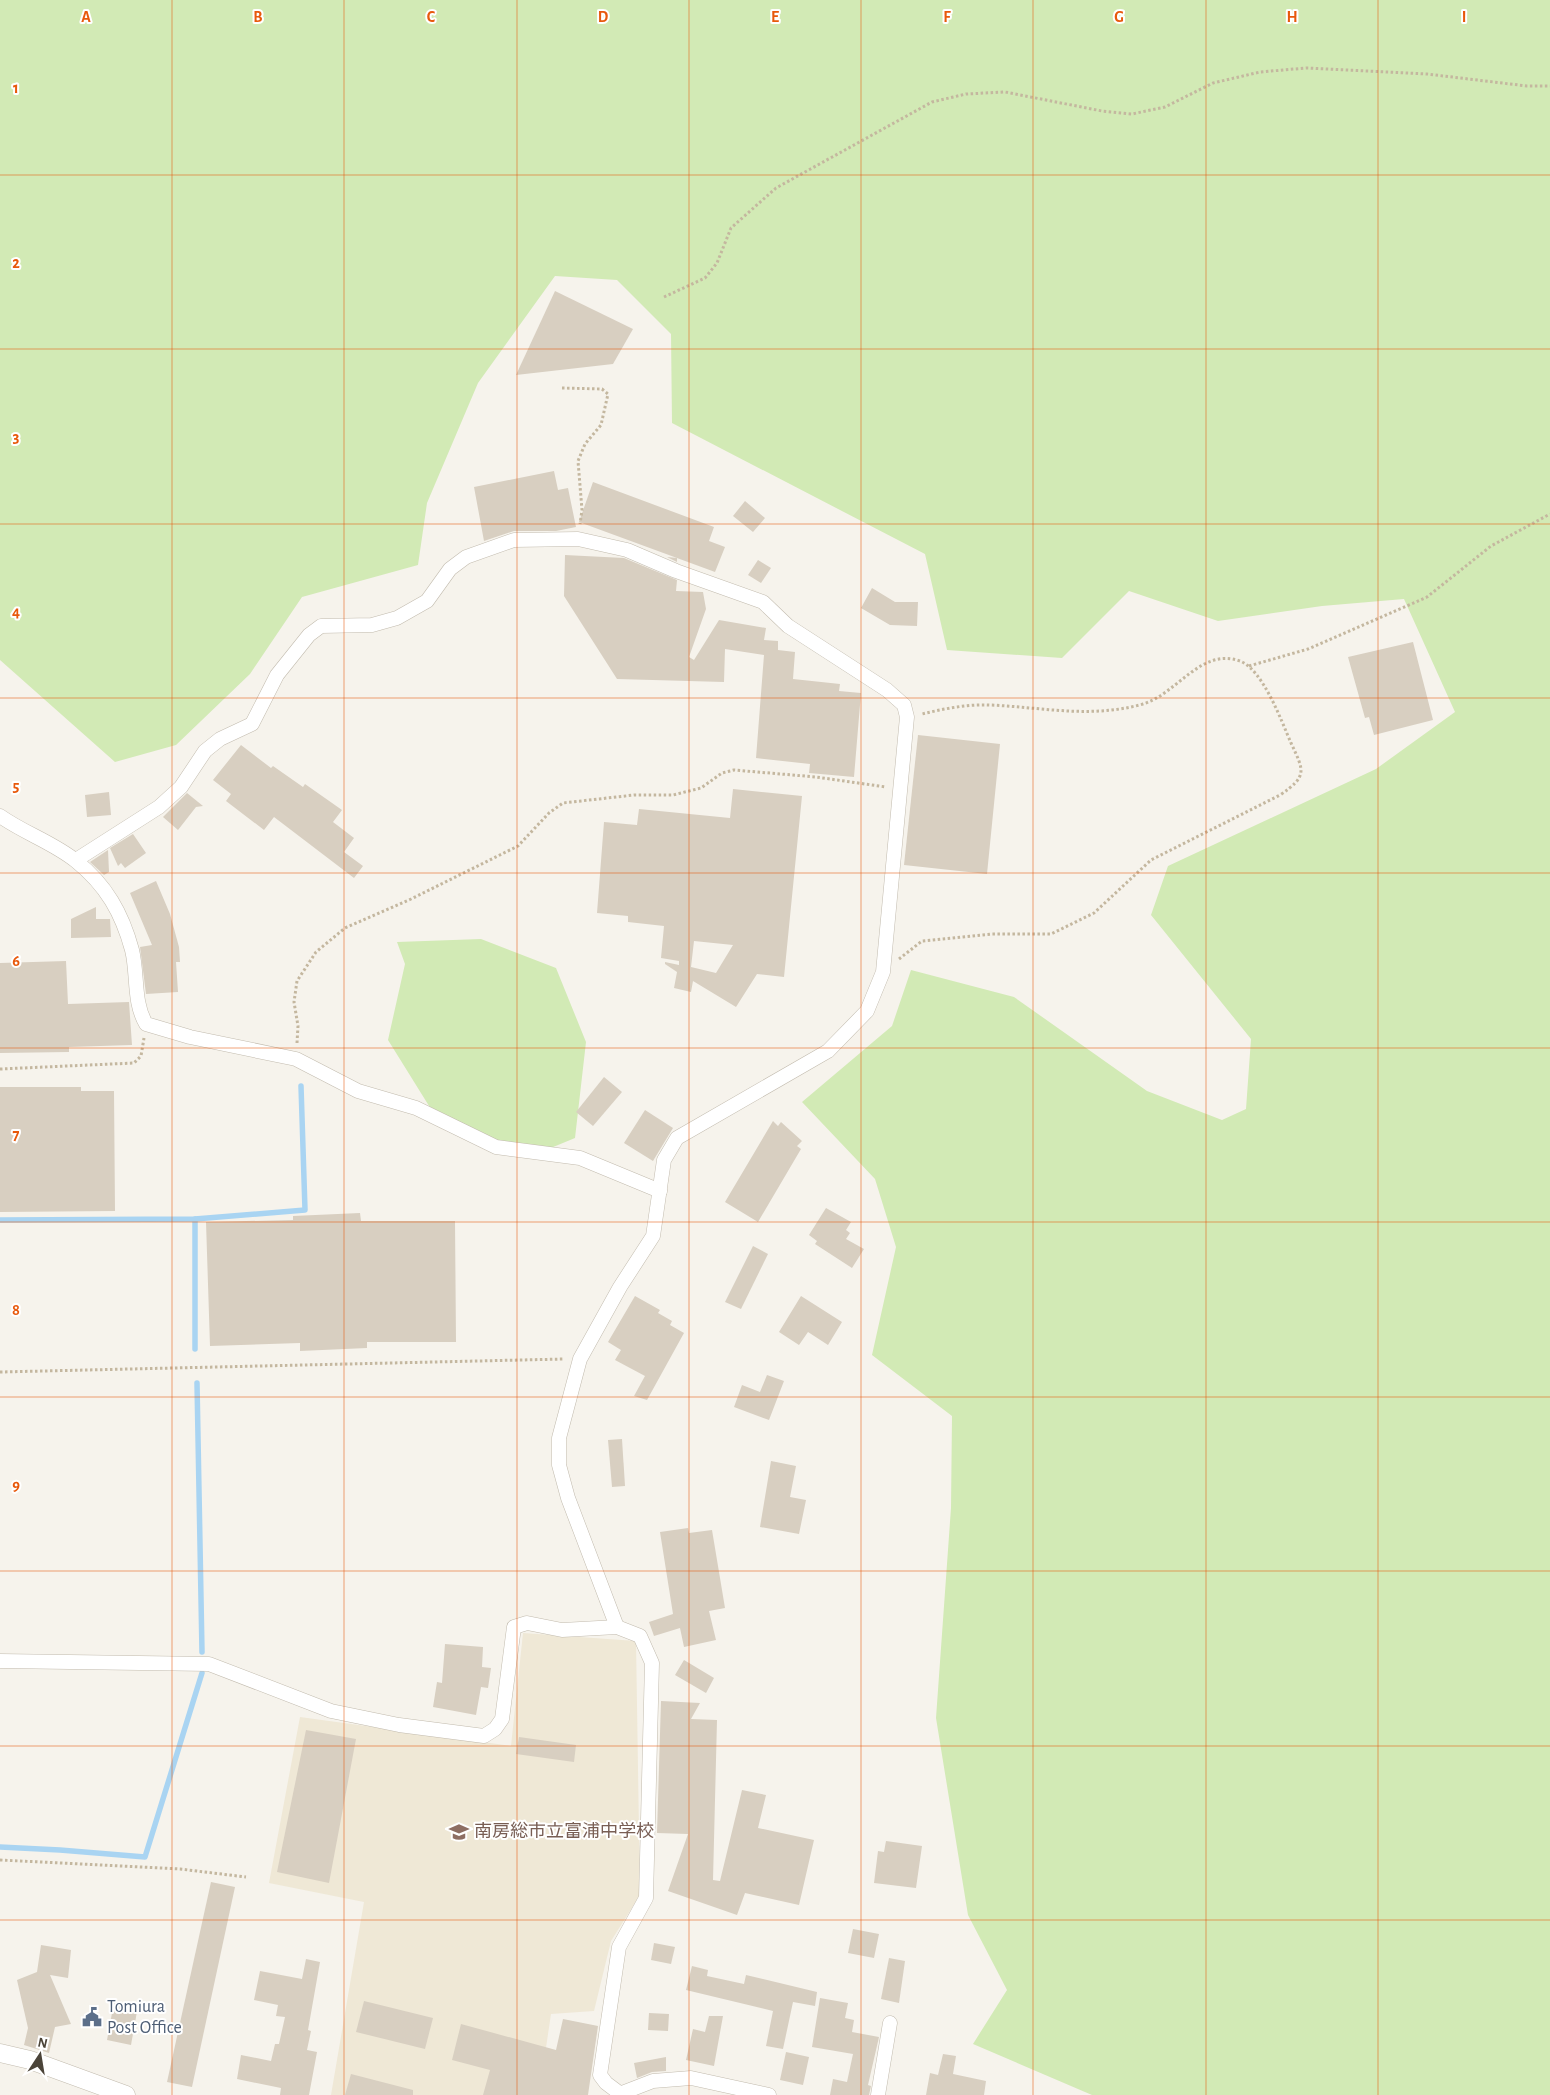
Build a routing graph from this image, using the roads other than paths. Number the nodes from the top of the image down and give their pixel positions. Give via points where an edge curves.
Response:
1 (0, 816) edge
2 (76, 860) junction
3 (660, 1191) junction
4 (617, 1627) junction
5 (0, 1661) edge
6 (890, 2023) dead end
7 (0, 2053) edge
8 (622, 2094) edge
9 (126, 2095) edge
10 (769, 2095) edge
11 (878, 2095) edge

1 - 2 street
2 - 3 street via 108,894 124,922 134,958 140,1013 146,1024 190,1037 296,1059 358,1091 416,1108 496,1147 580,1158
2 - 3 street via 159,807 181,787 205,751 220,739 252,724 277,675 309,635 321,626 372,625 397,618 427,601 450,569 466,558 492,548 514,540 578,539 627,550 763,602 788,626 887,690 904,705 907,717 883,972 867,1011 828,1050 677,1138 664,1160
3 - 4 street via 653,1236 580,1359 560,1438 558,1466
4 - 5 street via 562,1630 527,1623 514,1627 502,1719 484,1736 331,1712 209,1664
4 - 8 street via 640,1636 652,1663 646,1898 619,1947 600,2075
6 - 11 street
7 - 9 street via 30,2060
8 - 10 street via 653,2081 691,2078

